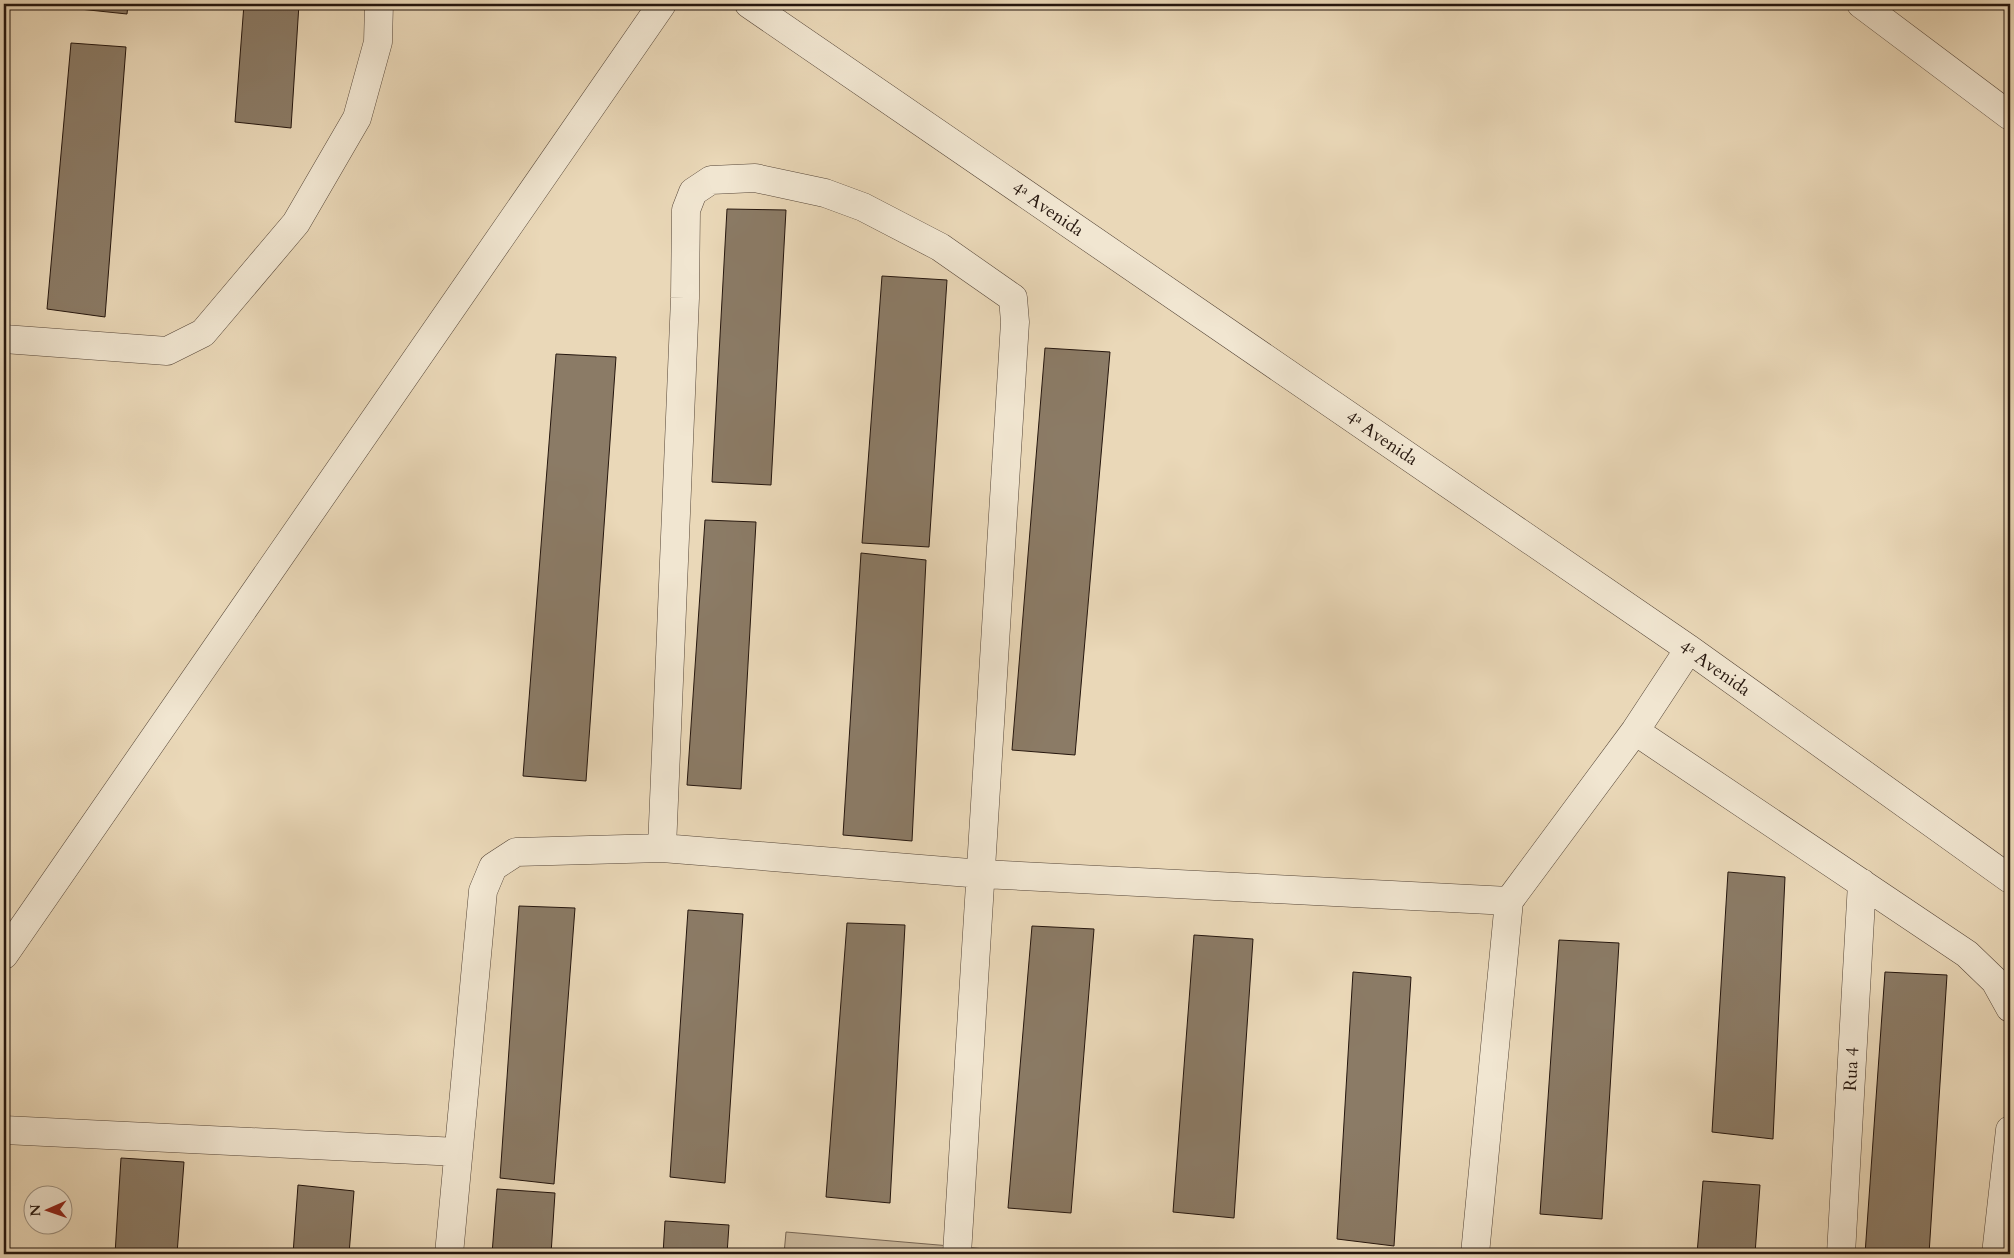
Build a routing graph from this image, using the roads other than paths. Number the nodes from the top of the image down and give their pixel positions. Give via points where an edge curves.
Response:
1 (379, 4) edge
2 (662, 4) edge
3 (749, 4) edge
4 (1861, 4) edge
5 (2010, 116) edge
6 (4, 339) edge
7 (1689, 649) junction
8 (1635, 731) junction
9 (662, 848) junction
10 (982, 874) junction
11 (2010, 879) edge
12 (1862, 883) junction
13 (1509, 901) junction
14 (4, 955) edge
15 (2010, 1008) edge
16 (4, 1130) edge
17 (2010, 1130) edge
18 (458, 1152) junction
19 (449, 1254) edge
20 (957, 1254) edge
21 (1475, 1254) edge
22 (1841, 1254) edge
23 (1996, 1254) edge

1 - 6 street via 378,42 357,118 296,223 203,334 167,351
2 - 14 street
3 - 7 street, 4ª Avenida
4 - 5 street
7 - 8 street
7 - 11 street, 4ª Avenida
8 - 12 street
8 - 13 street
9 - 10 street
9 - 10 street via 686,210 693,192 711,180 755,178 825,193 863,207 940,247 1013,298 1015,322
9 - 18 street via 516,852 493,867 483,891
10 - 13 street
10 - 20 street
12 - 15 street via 1967,954 1994,981
12 - 22 street, Rua 4
13 - 21 street
16 - 18 street
17 - 23 street
18 - 19 street

